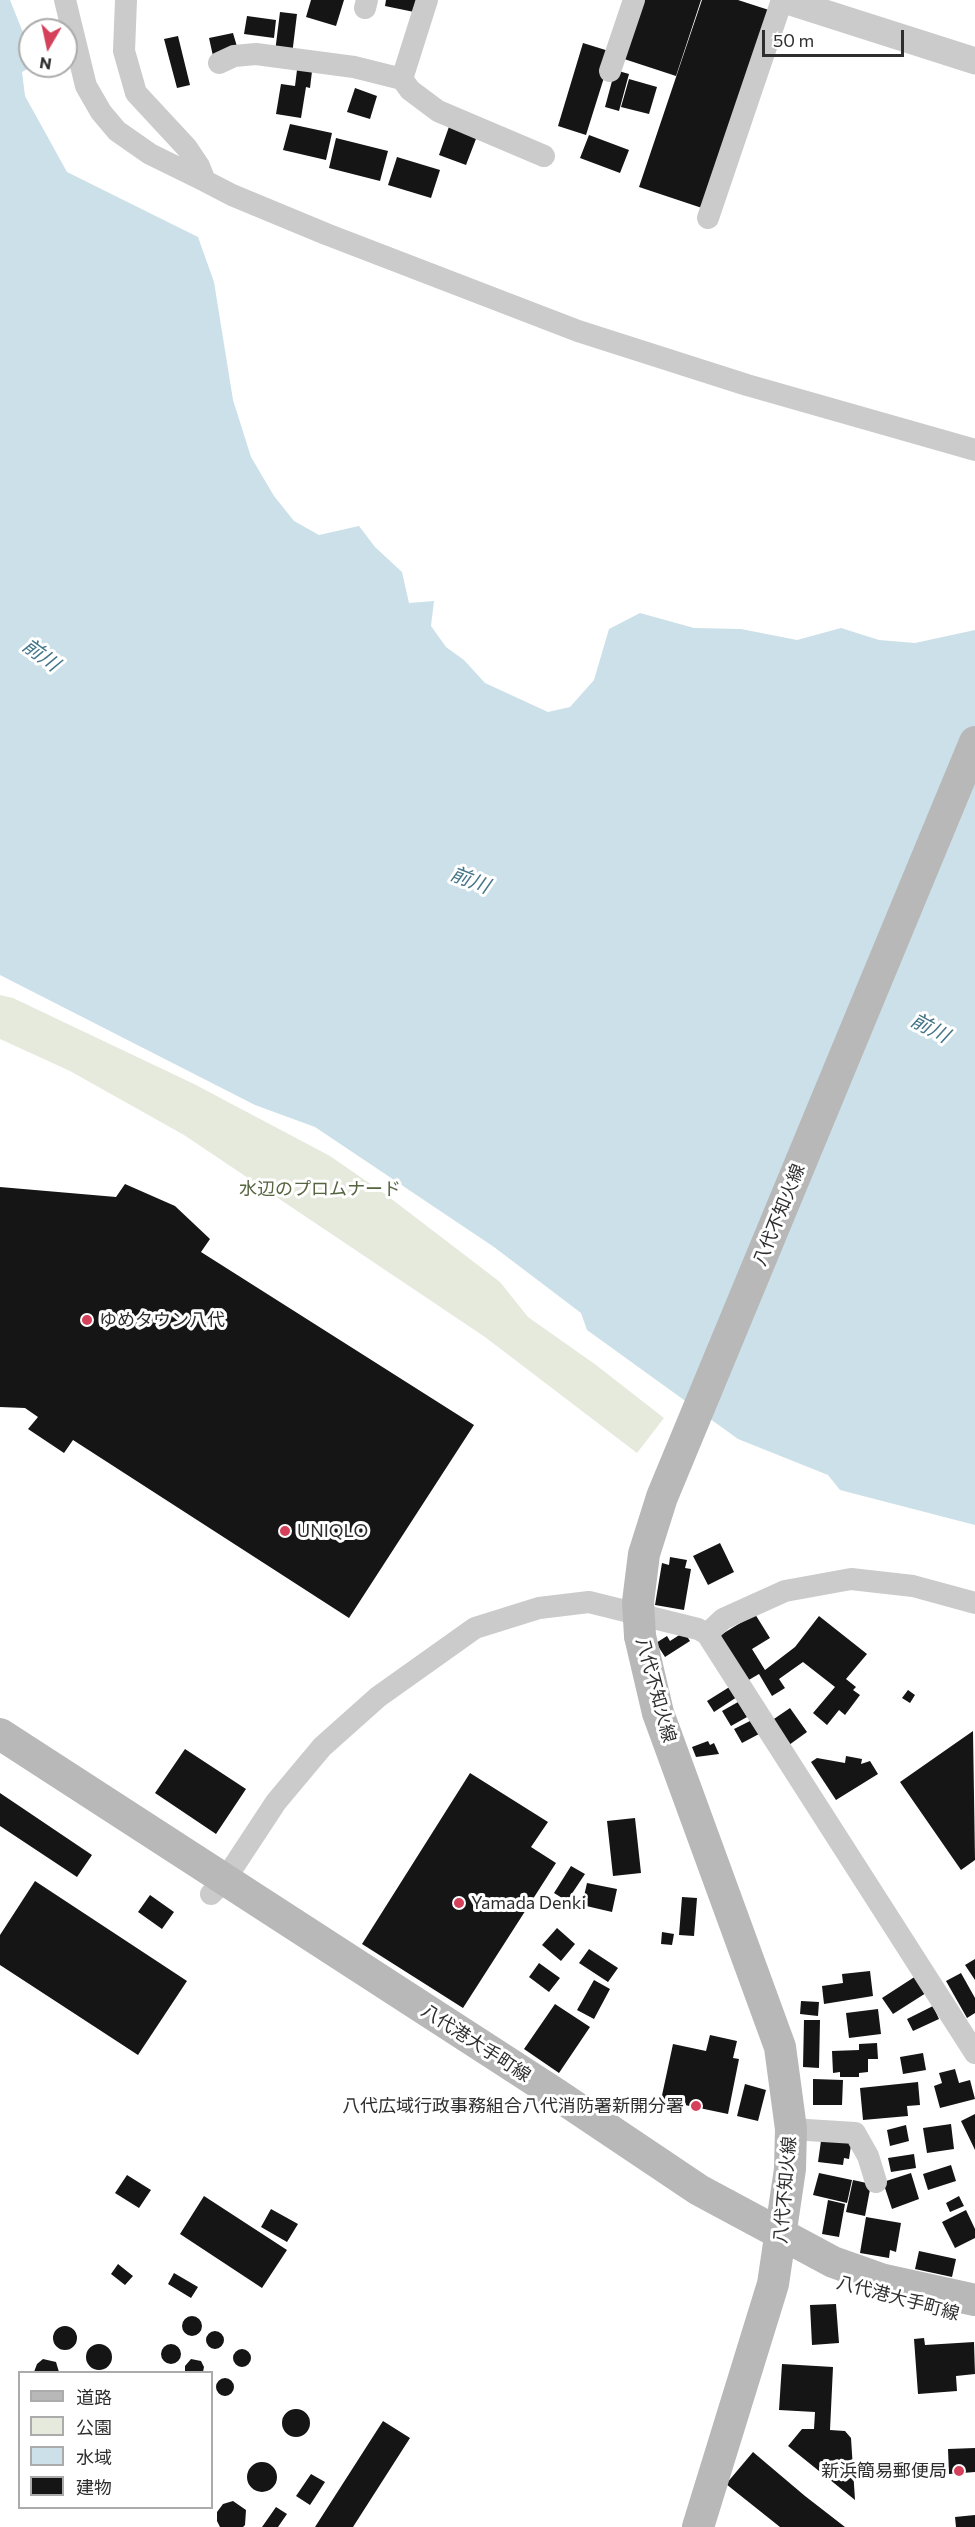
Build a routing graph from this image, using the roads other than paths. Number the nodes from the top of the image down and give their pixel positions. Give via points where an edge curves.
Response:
1 (65, 0) edge
2 (126, 0) edge
3 (427, 0) edge
4 (634, 0) edge
5 (783, 0) edge
6 (975, 61) edge
7 (219, 63) dead end
8 (610, 71) dead end
9 (402, 80) junction
10 (544, 156) dead end
11 (205, 181) junction
12 (708, 218) dead end
13 (975, 450) edge
14 (975, 742) edge
15 (975, 1603) edge
16 (707, 1634) junction
17 (0, 1734) edge
18 (0, 1758) edge
19 (218, 1888) junction
20 (972, 2040) edge
21 (791, 2129) junction
22 (876, 2182) dead end
23 (780, 2246) junction
24 (975, 2300) edge
25 (975, 2318) edge
26 (699, 2527) edge

1 - 11 street via 86,86 100,112 117,131 150,154
2 - 11 street via 124,51 136,93 187,148
3 - 9 street
4 - 8 street
5 - 6 street
5 - 12 street
7 - 9 street via 234,56 256,54 354,67
9 - 10 street via 438,111
11 - 13 street via 327,234 578,331 747,385
14 - 21 main road, 八代不知火線, bridge via 662,1497 644,1554 638,1602 640,1636 658,1713 780,2047
15 - 16 street via 913,1586 851,1579 785,1591 723,1619
16 - 19 street via 589,1602 539,1608 475,1628 378,1697 322,1747 276,1803
16 - 20 street
17 - 19 main road, 八代港大手町線
18 - 19 main road, 八代港大手町線
19 - 23 main road, 八代港大手町線 via 704,2217
21 - 22 street via 855,2133
21 - 23 main road, 八代不知火線
23 - 24 main road, 八代港大手町線 via 884,2280
23 - 25 main road, 八代港大手町線 via 828,2280 879,2297
23 - 26 main road, 八代不知火線 via 773,2284

